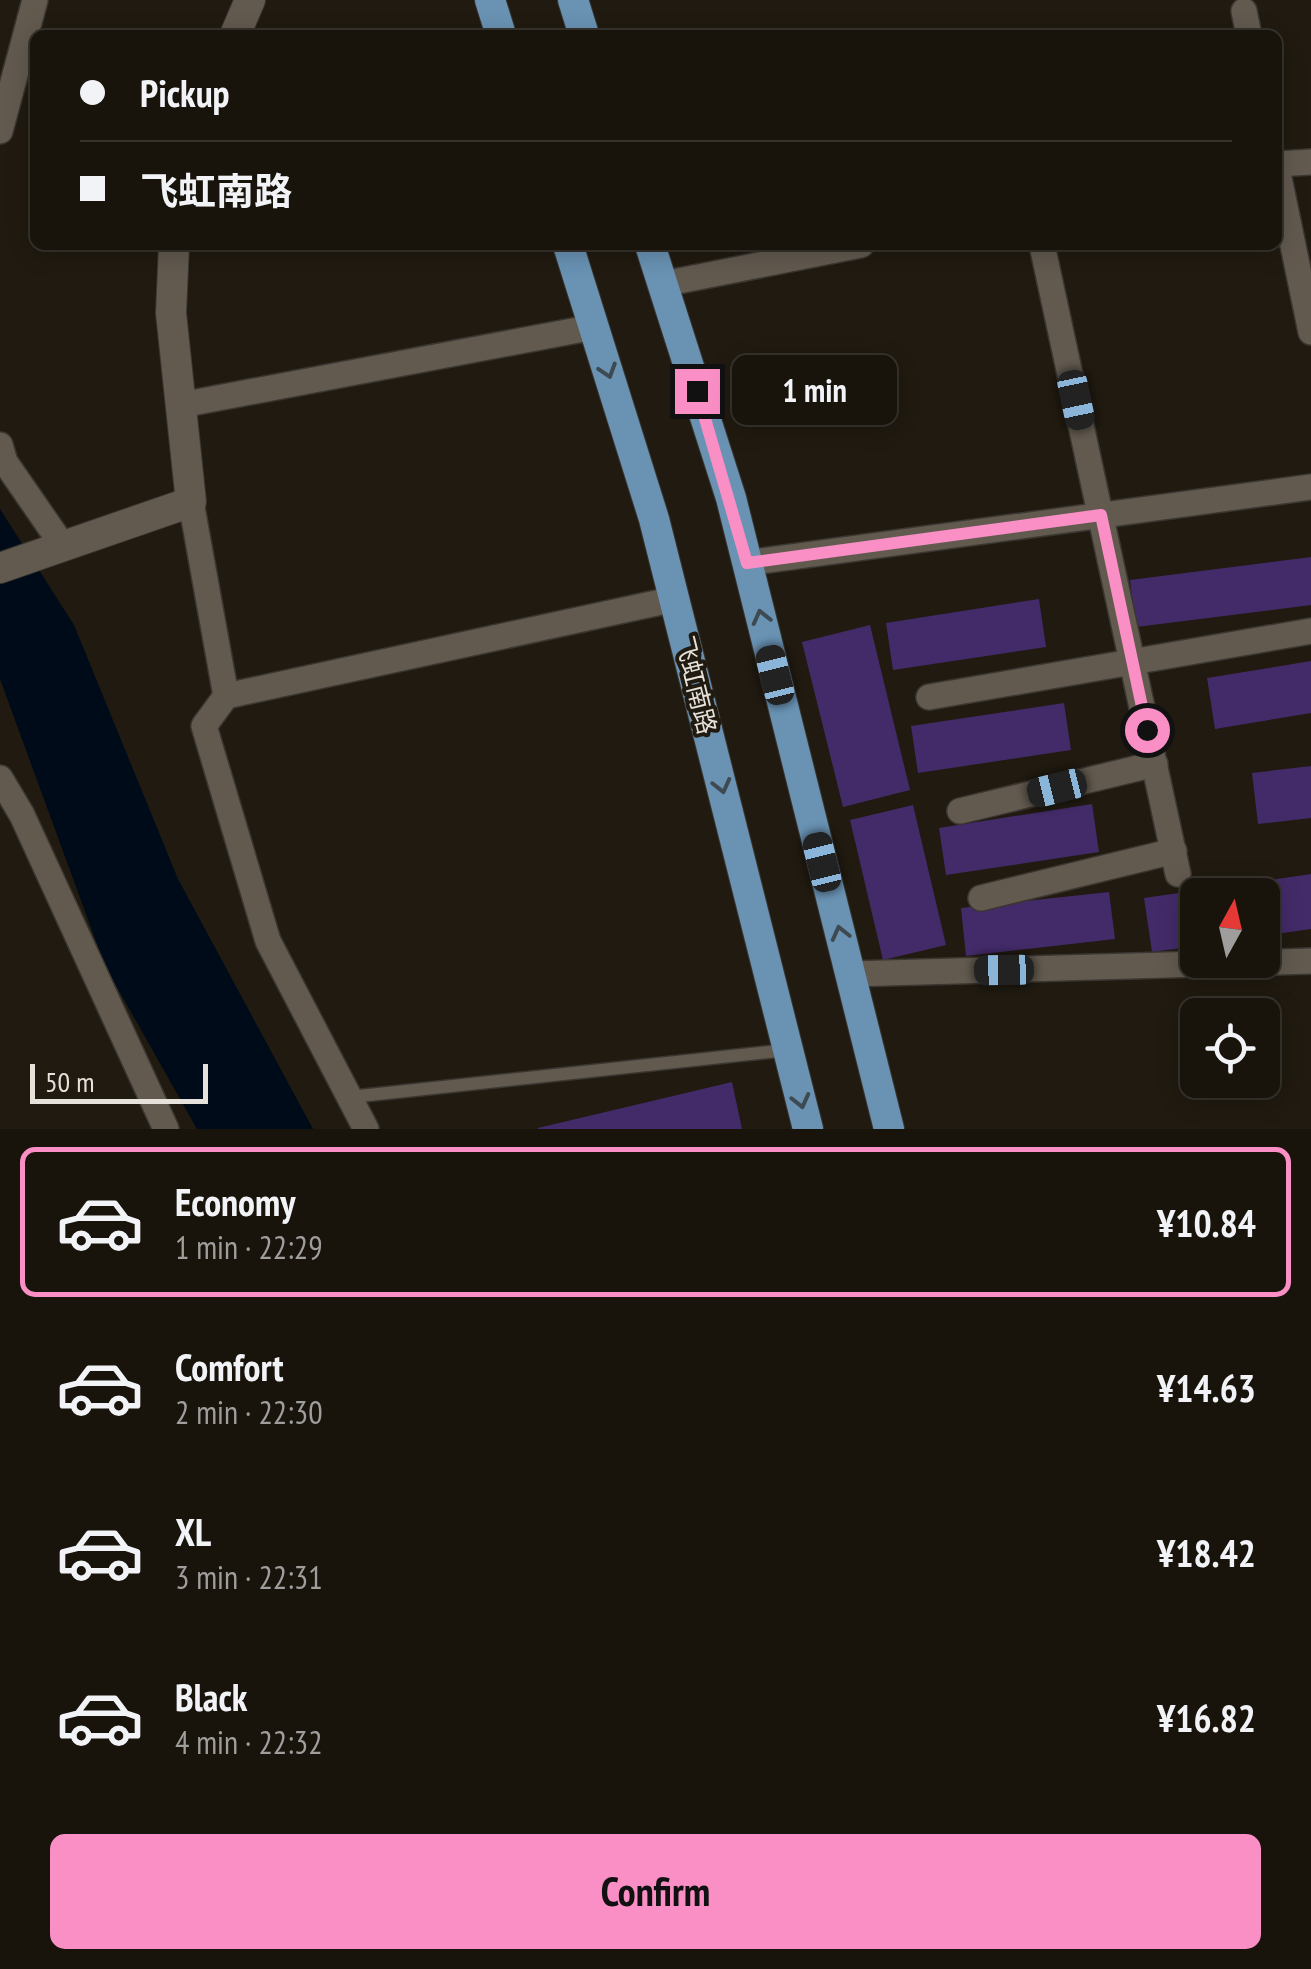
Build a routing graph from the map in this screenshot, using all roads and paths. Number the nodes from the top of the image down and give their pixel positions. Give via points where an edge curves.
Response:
1 (35, 0) edge
2 (250, 0) edge
3 (490, 0) edge
4 (572, 0) edge
5 (31, 30) edge
6 (237, 30) edge
7 (499, 30) edge
8 (582, 30) edge
9 (28, 53) edge
10 (0, 124) edge
11 (0, 131) edge
12 (1311, 162) edge
13 (1282, 164) edge
14 (1282, 191) edge
15 (174, 250) edge
16 (570, 250) edge
17 (652, 250) edge
18 (836, 250) edge
19 (1043, 250) edge
20 (663, 284) junction
21 (594, 328) junction
22 (1311, 332) edge
23 (181, 404) junction
24 (0, 444) edge
25 (1311, 487) edge
26 (191, 502) junction
27 (1101, 515) junction
28 (63, 546) junction
29 (747, 563) junction
30 (0, 568) edge
31 (675, 599) junction
32 (1311, 632) edge
33 (1132, 662) junction
34 (226, 696) junction
35 (930, 698) dead end
36 (1154, 764) junction
37 (0, 778) edge
38 (960, 811) dead end
39 (982, 898) dead end
40 (1311, 961) edge
41 (850, 974) junction
42 (788, 1050) junction
43 (350, 1097) junction
44 (166, 1129) edge
45 (366, 1129) edge
46 (808, 1129) edge
47 (889, 1129) edge

1 - 5 street
2 - 6 street
3 - 7 main road
4 - 8 main road
9 - 10 street
10 - 11 street
12 - 13 street
14 - 22 street
15 - 23 street via 171,313
16 - 21 main road, 飞虹南路
17 - 20 main road
18 - 20 street
19 - 27 street
20 - 29 main road
21 - 23 street
21 -> 31 main road, 飞虹南路
23 - 26 street
24 - 28 street via 5,462
25 - 27 street
26 - 28 street
26 - 34 street
27 - 29 street
27 - 33 street
28 - 30 street
41 -> 29 main road
31 - 34 street
31 -> 42 main road, 飞虹南路
32 - 33 street
33 - 35 street
33 - 36 street
34 - 43 street via 204,726 268,941
36 - 38 street
36 - 39 street via 1176,862
37 - 44 street
40 - 41 street
41 - 47 main road
42 - 43 lane
42 -> 46 main road, 飞虹南路
43 - 45 street

